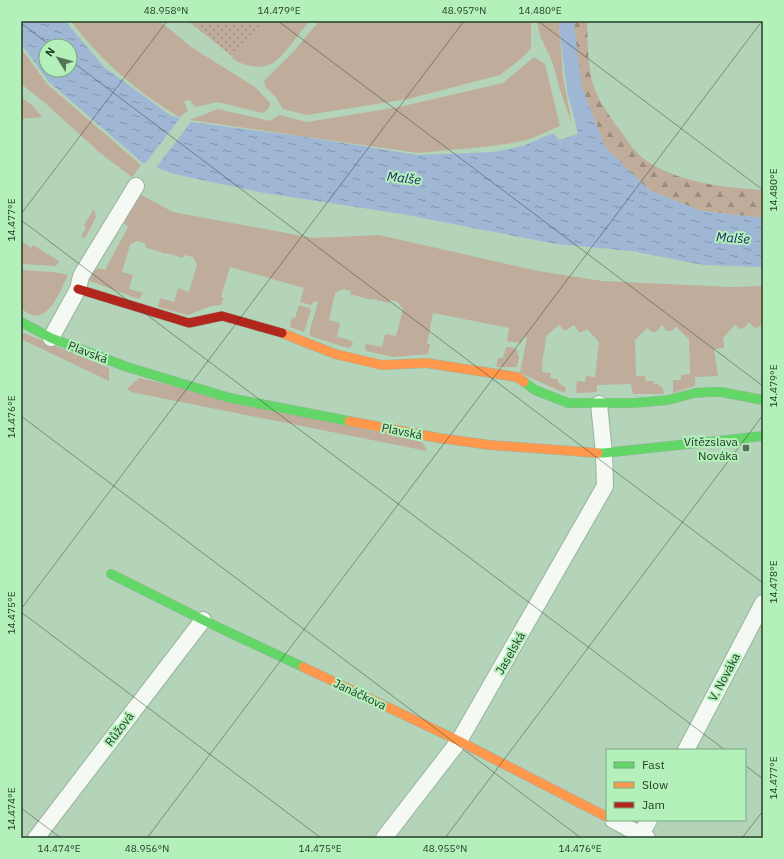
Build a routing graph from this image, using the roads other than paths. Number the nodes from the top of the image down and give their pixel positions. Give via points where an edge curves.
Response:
1 (136, 186) dead end
2 (79, 282) junction
3 (21, 322) edge
4 (51, 338) junction
5 (763, 400) edge
6 (599, 404) junction
7 (763, 436) edge
8 (604, 454) junction
9 (111, 574) dead end
10 (763, 603) edge
11 (203, 620) junction
12 (459, 741) junction
13 (687, 749) edge
14 (606, 816) edge
15 (615, 821) edge
16 (649, 821) edge
17 (643, 837) edge
18 (36, 838) edge
19 (384, 838) edge

1 - 2 street, Plavská
2 - 4 street, Plavská
2 - 6 street via 189,323 196,323 212,316 227,317 291,336 335,354 382,365 426,363 517,377 536,390 568,403
3 - 4 street, Plavská
4 - 8 street, Plavská via 127,367 230,398 446,439
5 - 6 street via 710,392 668,400
6 - 8 street, Jaselská
7 - 8 street, Plavská
8 - 12 street, Jaselská via 605,486
9 - 11 street, Janáčkova
10 - 13 street, V. Nováka
11 - 12 street, Janáčkova
11 - 18 street, Růžová
12 - 14 street, Janáčkova
12 - 19 street, Jaselská
15 - 17 street
16 - 17 street

